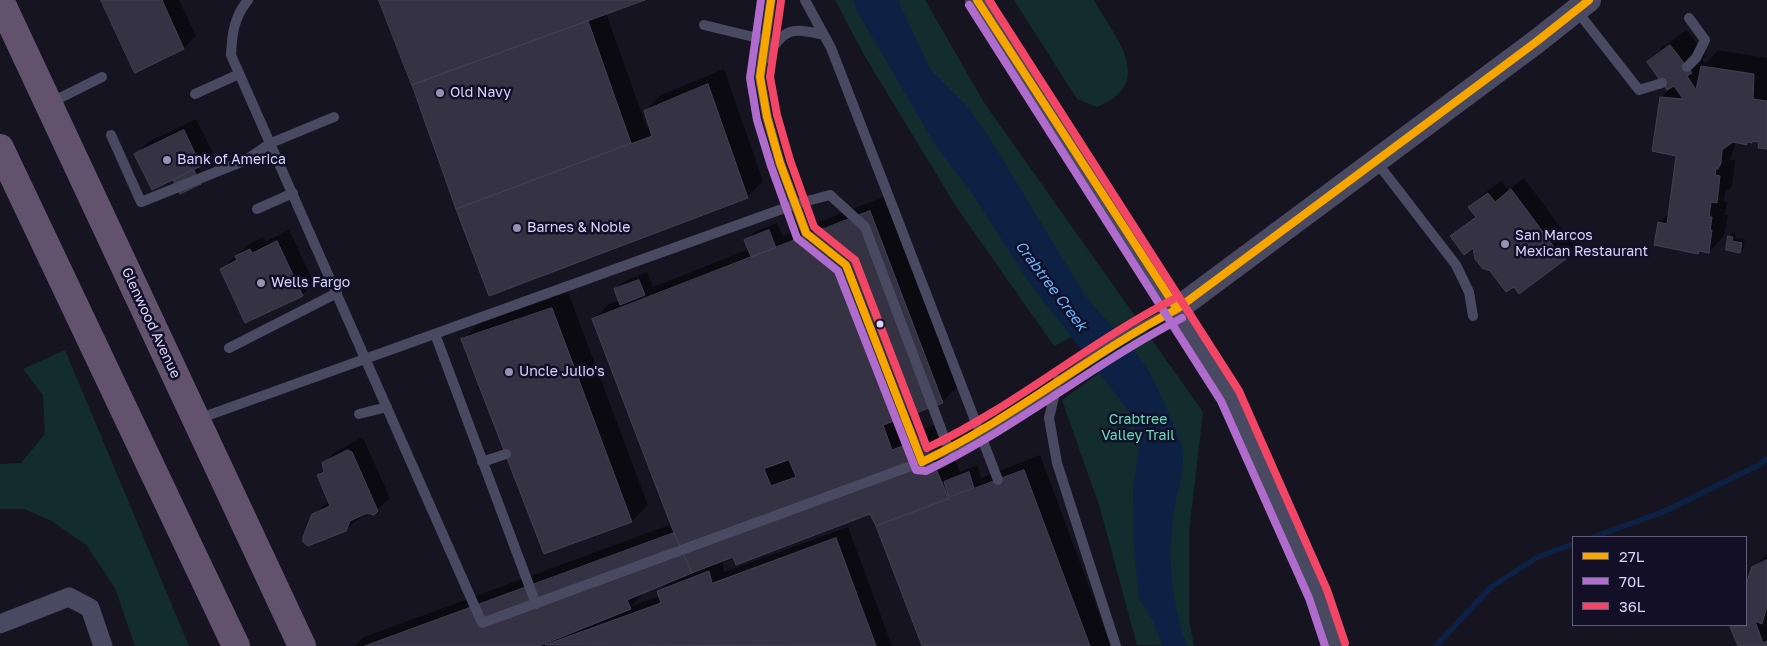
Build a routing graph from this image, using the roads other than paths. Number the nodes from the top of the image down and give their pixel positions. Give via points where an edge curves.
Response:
1 (0, 0) edge
2 (248, 0) edge
3 (770, 0) edge
4 (805, 0) edge
5 (977, 0) edge
6 (1583, 6) edge
7 (1688, 18) dead end
8 (704, 25) dead end
9 (824, 35) junction
10 (766, 40) junction
11 (762, 63) junction
12 (1687, 66) dead end
13 (240, 74) junction
14 (102, 77) dead end
15 (1662, 83) dead end
16 (196, 94) dead end
17 (49, 104) junction
18 (334, 117) dead end
19 (111, 135) dead end
20 (271, 142) junction
21 (0, 148) edge
22 (1375, 160) junction
23 (293, 193) junction
24 (796, 204) junction
25 (257, 209) dead end
26 (806, 233) dead end
27 (337, 293) junction
28 (1176, 309) junction
29 (1473, 316) dead end
30 (435, 334) junction
31 (229, 348) dead end
32 (366, 359) junction
33 (1058, 380) junction
34 (387, 407) junction
35 (359, 414) dead end
36 (905, 419) dead end
37 (196, 420) junction
38 (914, 441) dead end
39 (949, 450) junction
40 (506, 454) dead end
41 (934, 456) dead end
42 (482, 462) junction
43 (922, 462) dead end
44 (998, 480) dead end
45 (536, 604) junction
46 (0, 624) edge
47 (104, 646) edge
48 (236, 646) edge
49 (302, 646) edge
50 (1116, 646) edge
51 (1336, 646) edge

1 - 17 highway, Glenwood Avenue
2 - 13 lane via 238,12 232,36 231,55
3 - 10 lane
4 - 9 lane
5 - 28 street
6 - 15 lane via 1638,90
6 - 22 street
7 - 12 lane via 1704,40 1696,58
8 - 10 lane
9 - 11 lane via 799,29 780,37
9 - 44 lane, bridge
10 - 11 lane
11 - 24 lane via 760,77 767,117
13 - 16 lane
13 - 20 lane
14 - 17 lane
17 - 37 highway, Glenwood Avenue
18 - 20 lane
19 - 20 lane via 141,202 246,160
20 - 23 lane
21 - 48 highway
22 - 28 street
22 - 29 lane via 1456,265 1469,292
23 - 25 lane
23 - 27 lane
24 - 26 lane
24 - 30 lane
24 - 39 lane via 830,195 865,227
27 - 31 lane
27 - 32 lane
28 - 33 lane via 1148,322
28 - 51 street via 1230,396 1318,594
30 - 32 lane
30 - 42 lane
32 - 34 lane
32 - 37 lane
33 - 39 lane
33 - 50 lane via 1049,418 1057,464
34 - 35 lane
34 - 45 lane via 482,623
36 - 38 lane
37 - 49 highway, Glenwood Avenue
39 - 41 lane
40 - 42 lane
42 - 45 lane
43 - 45 lane
46 - 47 street via 69,597 90,608

